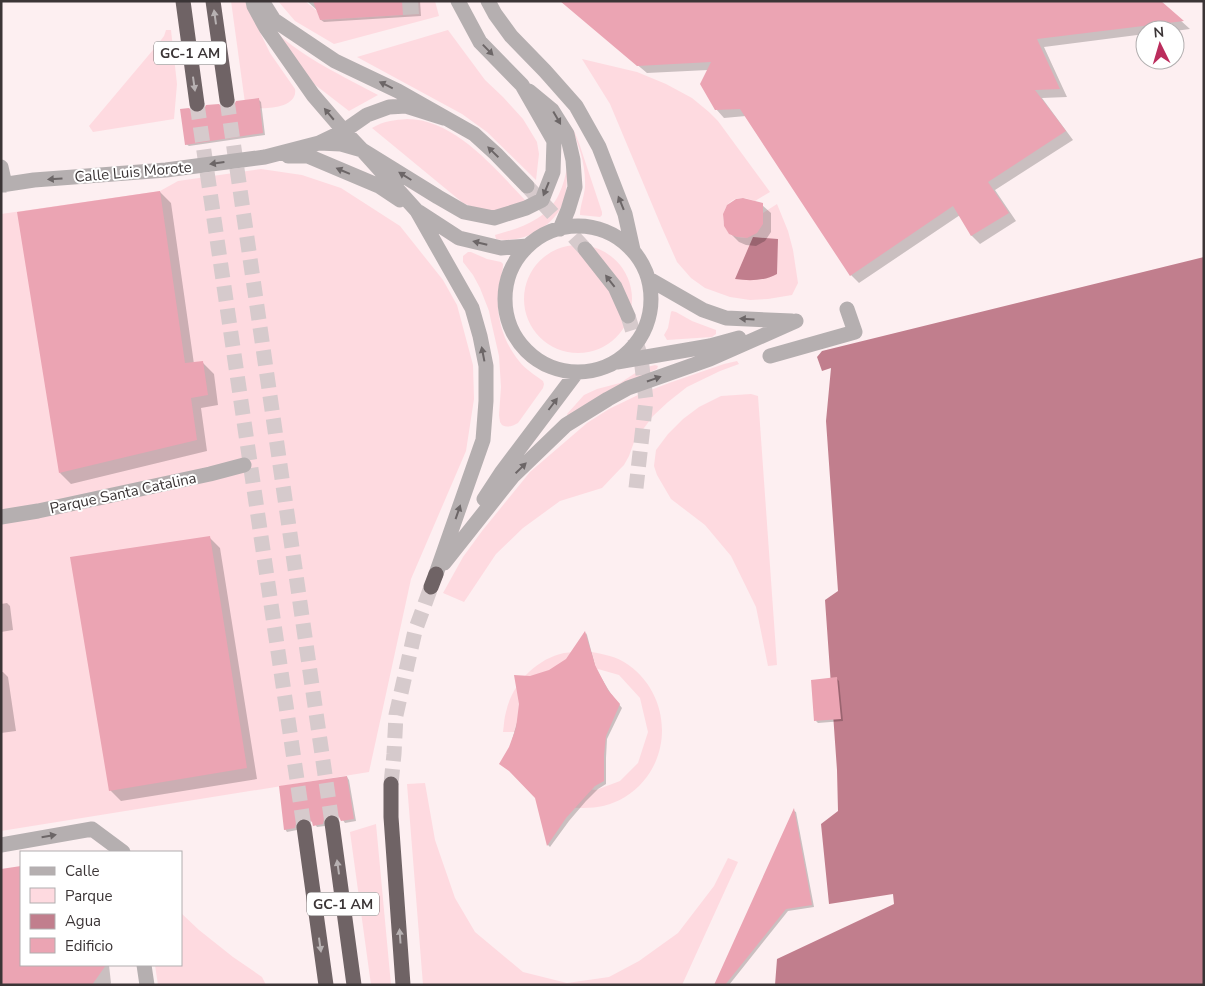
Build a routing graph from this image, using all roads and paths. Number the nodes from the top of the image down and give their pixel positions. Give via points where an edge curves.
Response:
1 (182, 1) edge
2 (213, 1) edge
3 (253, 1) edge
4 (262, 1) edge
5 (458, 1) edge
6 (488, 1) edge
7 (522, 85) junction
8 (227, 100) tunnel mouth
9 (197, 104) tunnel mouth
10 (444, 118) junction
11 (344, 131) junction
12 (319, 143) junction
13 (362, 150) junction
14 (265, 157) junction
15 (1, 168) edge
16 (3, 185) edge
17 (527, 186) tunnel mouth
18 (417, 211) junction
19 (560, 229) junction
20 (528, 246) junction
21 (585, 249) tunnel mouth
22 (633, 250) junction
23 (649, 279) junction
24 (847, 309) dead end
25 (628, 316) tunnel mouth
26 (796, 321) junction
27 (770, 356) dead end
28 (616, 362) junction
29 (577, 372) junction
30 (244, 465) dead end
31 (1, 517) edge
32 (433, 581) junction
33 (391, 784) tunnel mouth
34 (332, 823) tunnel mouth
35 (304, 827) tunnel mouth
36 (1, 844) edge
37 (122, 851) edge
38 (144, 966) edge
39 (148, 985) edge
40 (326, 985) edge
41 (354, 985) edge
42 (403, 985) edge

1 -> 9 highway, GC-1 AM
8 -> 2 highway, GC-1 AM
11 -> 3 street via 313,95 266,28
10 -> 4 street via 398,91 335,61 274,20
5 -> 7 street via 480,42
22 -> 6 street via 625,214 599,147 576,106 512,36
7 -> 13 street via 554,141 553,172 545,193 542,200 526,208 494,218 464,212
7 -> 19 street via 552,110 567,134 575,187
10 - 11 street via 406,106 389,107 367,115
17 -> 10 street via 474,134
11 - 12 street
11 - 13 street
12 - 13 street via 341,144
12 - 14 street
13 - 18 street
14 -> 16 street, Calle Luis Morote
18 -> 14 street via 379,186 308,156
15 - 16 street
20 -> 18 street via 501,248 459,238
32 -> 18 street via 483,440 486,366 472,308
19 - 20 street
19 - 22 street via 580,226 599,230 618,238
20 - 29 street via 515,263 507,283 505,305 510,326 520,345 536,359 556,369
25 -> 21 street via 615,287
22 - 23 street
26 -> 23 street via 726,318 703,310
23 - 28 street via 652,303 646,326 634,347
24 - 27 street via 855,332
26 - 28 street via 710,346
32 -> 26 street via 513,476 566,425 628,388 710,359
28 - 29 street via 597,370
32 -> 29 street via 501,473
30 - 31 street, Parque Santa Catalina
42 -> 33 highway
41 -> 34 highway, GC-1 AM
35 -> 40 highway, GC-1 AM
36 -> 37 street via 92,829
38 - 39 street

